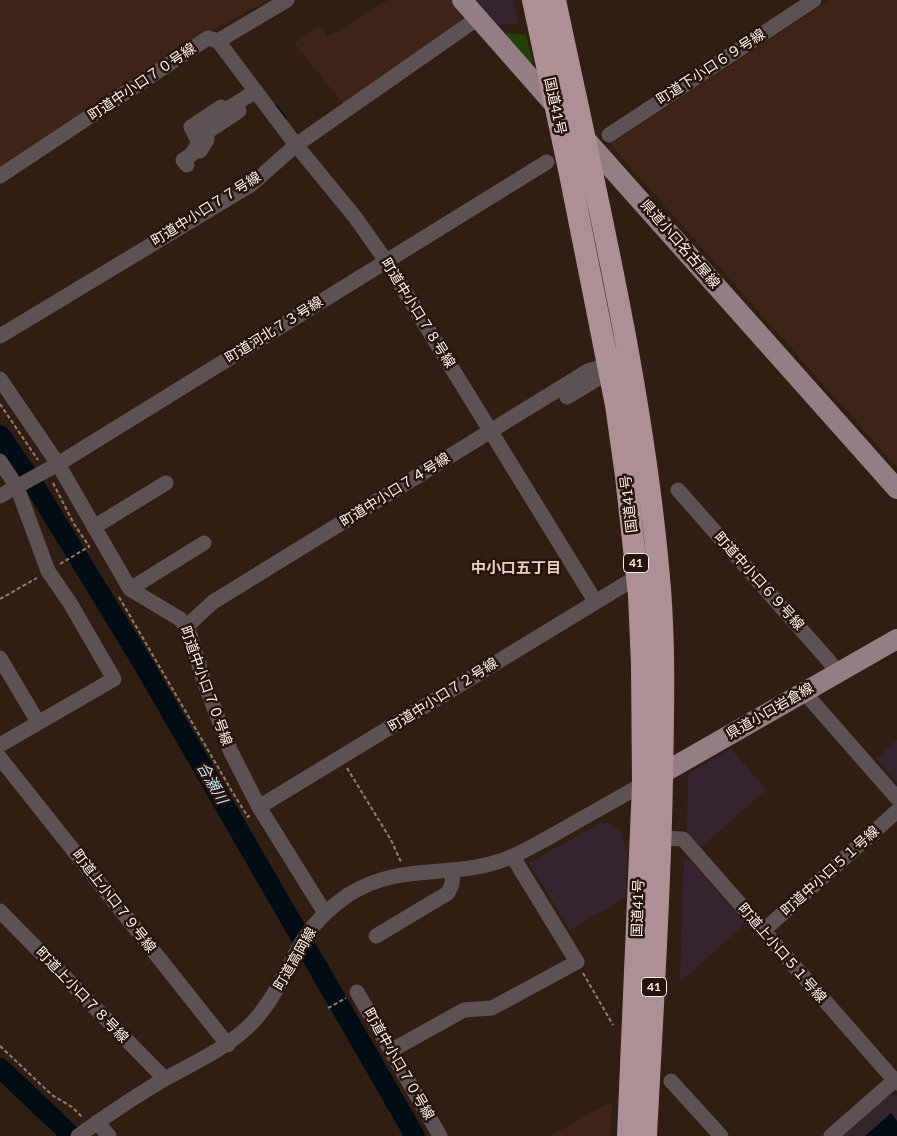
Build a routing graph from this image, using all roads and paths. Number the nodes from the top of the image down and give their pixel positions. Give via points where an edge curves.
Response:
1 (287, 0) edge
2 (462, 0) edge
3 (533, 0) edge
4 (555, 0) edge
5 (814, 0) edge
6 (478, 18) junction
7 (218, 41) junction
8 (258, 94) junction
9 (555, 106) junction
10 (608, 135) dead end
11 (584, 136) junction
12 (296, 145) junction
13 (547, 162) dead end
14 (0, 176) edge
15 (386, 261) junction
16 (0, 336) edge
17 (599, 372) dead end
18 (0, 379) edge
19 (0, 404) edge
20 (493, 436) junction
21 (0, 461) edge
22 (48, 470) junction
23 (166, 482) dead end
24 (19, 486) junction
25 (897, 489) edge
26 (678, 490) dead end
27 (0, 496) edge
28 (94, 527) junction
29 (204, 543) dead end
30 (94, 544) dead end
31 (94, 553) dead end
32 (51, 570) junction
33 (627, 583) dead end
34 (124, 592) junction
35 (0, 600) edge
36 (595, 601) junction
37 (192, 622) junction
38 (897, 639) edge
39 (0, 658) edge
40 (837, 673) junction
41 (804, 692) junction
42 (38, 722) junction
43 (0, 745) edge
44 (0, 758) edge
45 (341, 758) junction
46 (653, 779) junction
47 (897, 798) edge
48 (259, 807) junction
49 (897, 811) edge
50 (661, 838) junction
51 (512, 858) junction
52 (454, 870) junction
53 (404, 873) junction
54 (0, 911) edge
55 (325, 913) junction
56 (763, 931) junction
57 (376, 936) dead end
58 (576, 962) junction
59 (357, 992) joint
60 (328, 1008) dead end
61 (613, 1025) dead end
62 (228, 1044) junction
63 (0, 1046) edge
64 (392, 1050) junction
65 (165, 1079) junction
66 (896, 1081) edge
67 (88, 1129) edge
68 (109, 1136) edge
69 (440, 1136) edge
70 (628, 1136) edge
71 (646, 1136) edge
72 (708, 1136) edge
73 (720, 1136) edge
74 (831, 1136) edge

1 - 7 street, 町道中小口７０号線
2 - 6 main road, 県道小口名古屋線
3 - 9 highway, 国道41号 / 41
4 - 11 highway, 国道41号 / 41
5 - 10 street, 町道下小口６９号線
6 - 9 main road, 県道小口名古屋線
6 - 12 street, 町道中小口７７号線
7 - 8 street, 町道中小口７８号線
7 - 14 street, 町道中小口７０号線 via 208,38
8 - 8 street via 207,132 207,140 186,166 183,160 192,155 199,143 190,127 221,107 224,111
8 - 12 street, 町道中小口７８号線
9 - 11 main road, 県道小口名古屋線
9 - 46 highway, 国道41号 / 41 via 616,405 626,476
11 - 25 main road, 県道小口名古屋線
11 - 46 highway, 国道41号 / 41 via 624,333 654,527 663,648 664,732
12 - 15 street, 町道中小口７８号線
12 - 16 street, 町道中小口７７号線 via 252,184
13 - 15 street, 町道河北７３号線
15 - 20 street, 町道中小口７８号線
15 - 22 street, 町道河北７３号線
17 - 20 street, 町道中小口７４号線
18 - 22 street, 町道中小口７０号線
19 - 22 path
20 - 36 street, 町道中小口７８号線
20 - 37 street, 町道中小口７４号線 via 218,610
21 - 24 street
22 - 24 street, 町道河北７３号線
22 - 28 street, 町道中小口７０号線
22 - 31 path via 74,524
23 - 28 street
24 - 27 street, 町道河北７３号線
24 - 32 street
26 - 40 street, 町道中小口６９号線
28 - 34 street, 町道中小口７０号線
29 - 34 street
30 - 32 path
32 - 35 path
32 - 42 street via 114,679
33 - 36 street, 町道中小口７２号線
34 - 37 street, 町道中小口７０号線
34 - 48 path via 248,817
36 - 45 street, 町道中小口７２号線
37 - 48 street, 町道中小口７０号線 via 204,680 230,750
38 - 40 main road, 県道小口岩倉線
39 - 42 street
40 - 41 main road, 県道小口岩倉線
41 - 46 main road, 県道小口岩倉線
41 - 47 street
42 - 43 street
44 - 62 street, 町道上小口７９号線
45 - 48 street, 町道中小口７２号線
45 - 53 path via 391,840
46 - 50 highway, 国道41号 / 41
46 - 51 street, 町道高岡線
46 - 70 highway, 国道41号 / 41
48 - 55 street, 町道中小口７０号線
49 - 56 street, 町道中小口５１号線
50 - 56 street, 町道上小口５１号線 via 683,839
50 - 71 highway, 国道41号 / 41
51 - 52 street, 町道高岡線
51 - 58 street
52 - 53 street, 町道高岡線
52 - 57 street via 448,893
53 - 55 street, 町道高岡線 via 363,887
54 - 65 street, 町道上小口７８号線
55 - 62 street, 町道高岡線 via 297,952 266,1006
56 - 66 street, 町道上小口５１号線
58 - 61 path
58 - 64 street via 492,1008 464,1010
59 - 60 path
59 - 64 street, 町道中小口７０号線
62 - 65 street, 町道高岡線
63 - 67 path via 52,1094 72,1107
64 - 69 street, 町道中小口７０号線
65 - 67 street, 町道高岡線
66 - 74 street
67 - 68 street
72 - 73 street via 671,1088

